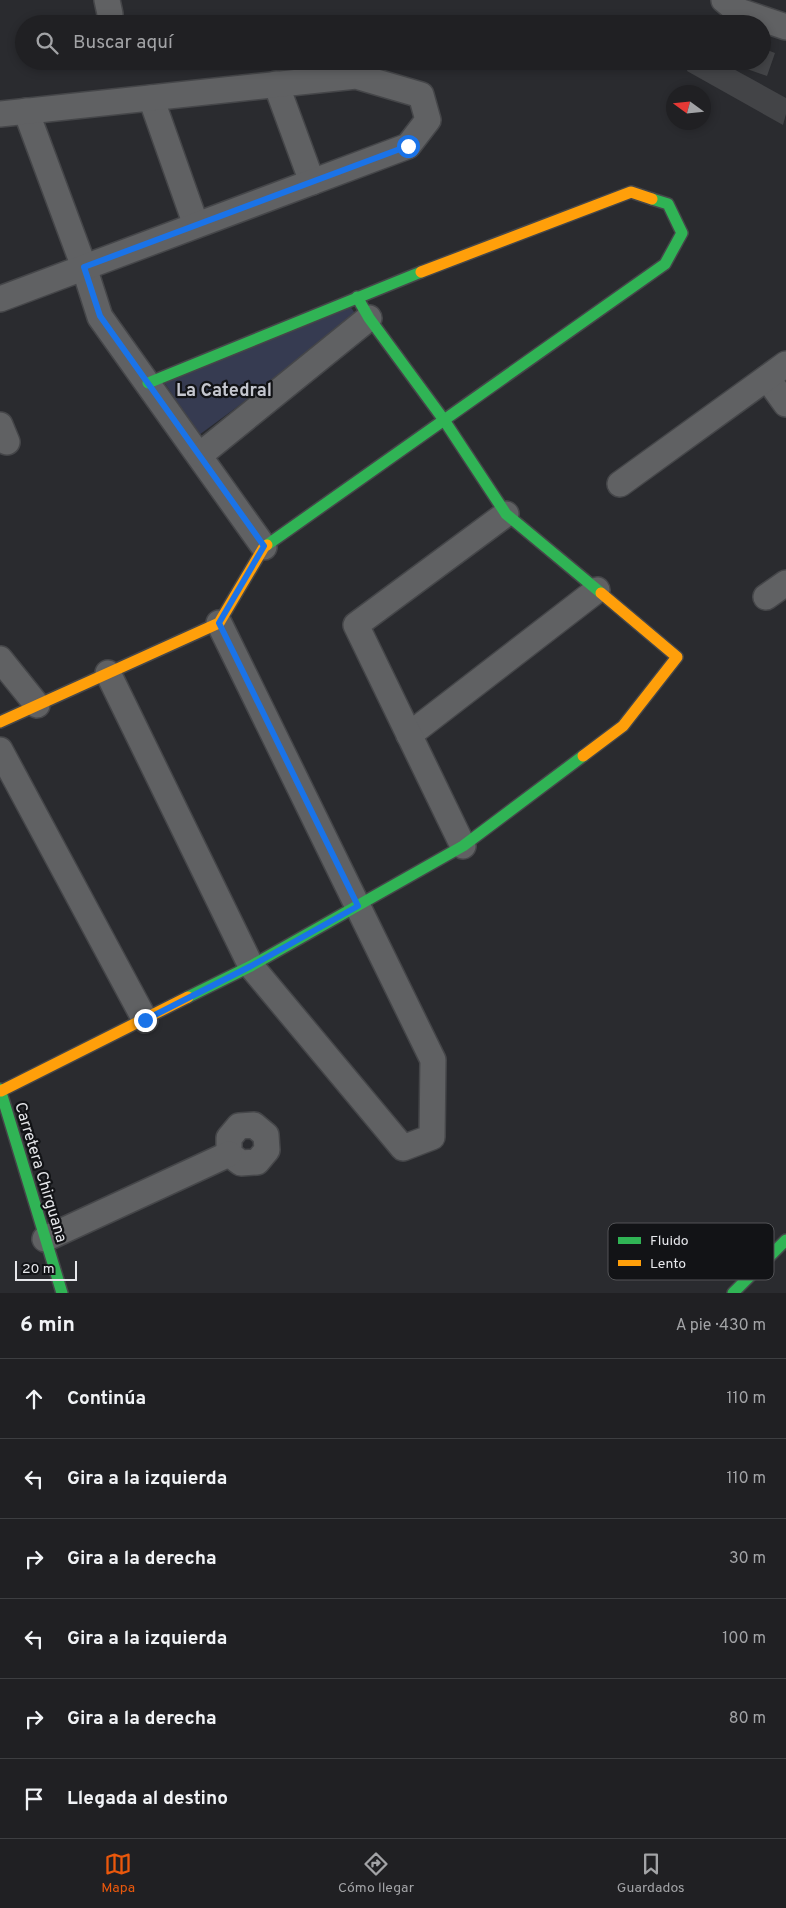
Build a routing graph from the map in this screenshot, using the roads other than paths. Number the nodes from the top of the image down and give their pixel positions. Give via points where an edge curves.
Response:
1 (724, 0) edge
2 (751, 15) edge
3 (771, 22) edge
4 (786, 27) edge
5 (276, 84) junction
6 (151, 98) junction
7 (26, 111) junction
8 (0, 114) edge
9 (312, 182) junction
10 (196, 225) junction
11 (84, 267) junction
12 (0, 299) edge
13 (363, 308) junction
14 (776, 371) edge
15 (148, 383) junction
16 (786, 404) edge
17 (444, 420) junction
18 (200, 455) junction
19 (620, 484) dead end
20 (506, 514) junction
21 (264, 546) junction
22 (597, 590) junction
23 (219, 623) junction
24 (0, 659) edge
25 (108, 674) junction
26 (38, 705) junction
27 (0, 722) edge
28 (409, 735) junction
29 (0, 750) edge
30 (463, 846) junction
31 (358, 906) junction
32 (251, 966) junction
33 (145, 1020) junction
34 (0, 1090) edge
35 (229, 1154) dead end
36 (45, 1239) junction
37 (786, 1240) edge
38 (774, 1252) edge
39 (746, 1280) edge
40 (62, 1293) edge
41 (733, 1293) edge

1 - 2 street via 736,10
3 - 4 street
5 - 6 street
5 - 9 street
5 - 9 street via 356,76 421,94 428,120 408,146
6 - 7 street
6 - 10 street
7 - 8 street
7 - 11 street
9 - 10 street
10 - 11 street
11 - 12 street
11 - 15 street via 100,316
13 - 15 street
13 - 17 street
13 - 17 street via 631,192 668,204 682,233 665,264
13 - 18 street
14 - 16 street
14 - 19 street
15 - 18 street
17 - 20 street
17 - 21 street
18 - 21 street
20 - 22 street
20 - 28 street via 356,625
21 - 23 street
22 - 28 street
22 - 30 street via 677,657 623,726
23 - 25 street
23 - 31 street
24 - 26 street
25 - 26 street
25 - 32 street
26 - 27 street
28 - 30 street
29 - 33 street
30 - 31 street
31 - 32 street
31 - 32 street via 433,1060 432,1137 403,1148
32 - 33 street
33 - 34 street
34 - 36 street, Carretera Chirguana
35 - 36 street
36 - 40 street, Carretera Chirguana
37 - 38 street
39 - 41 street

